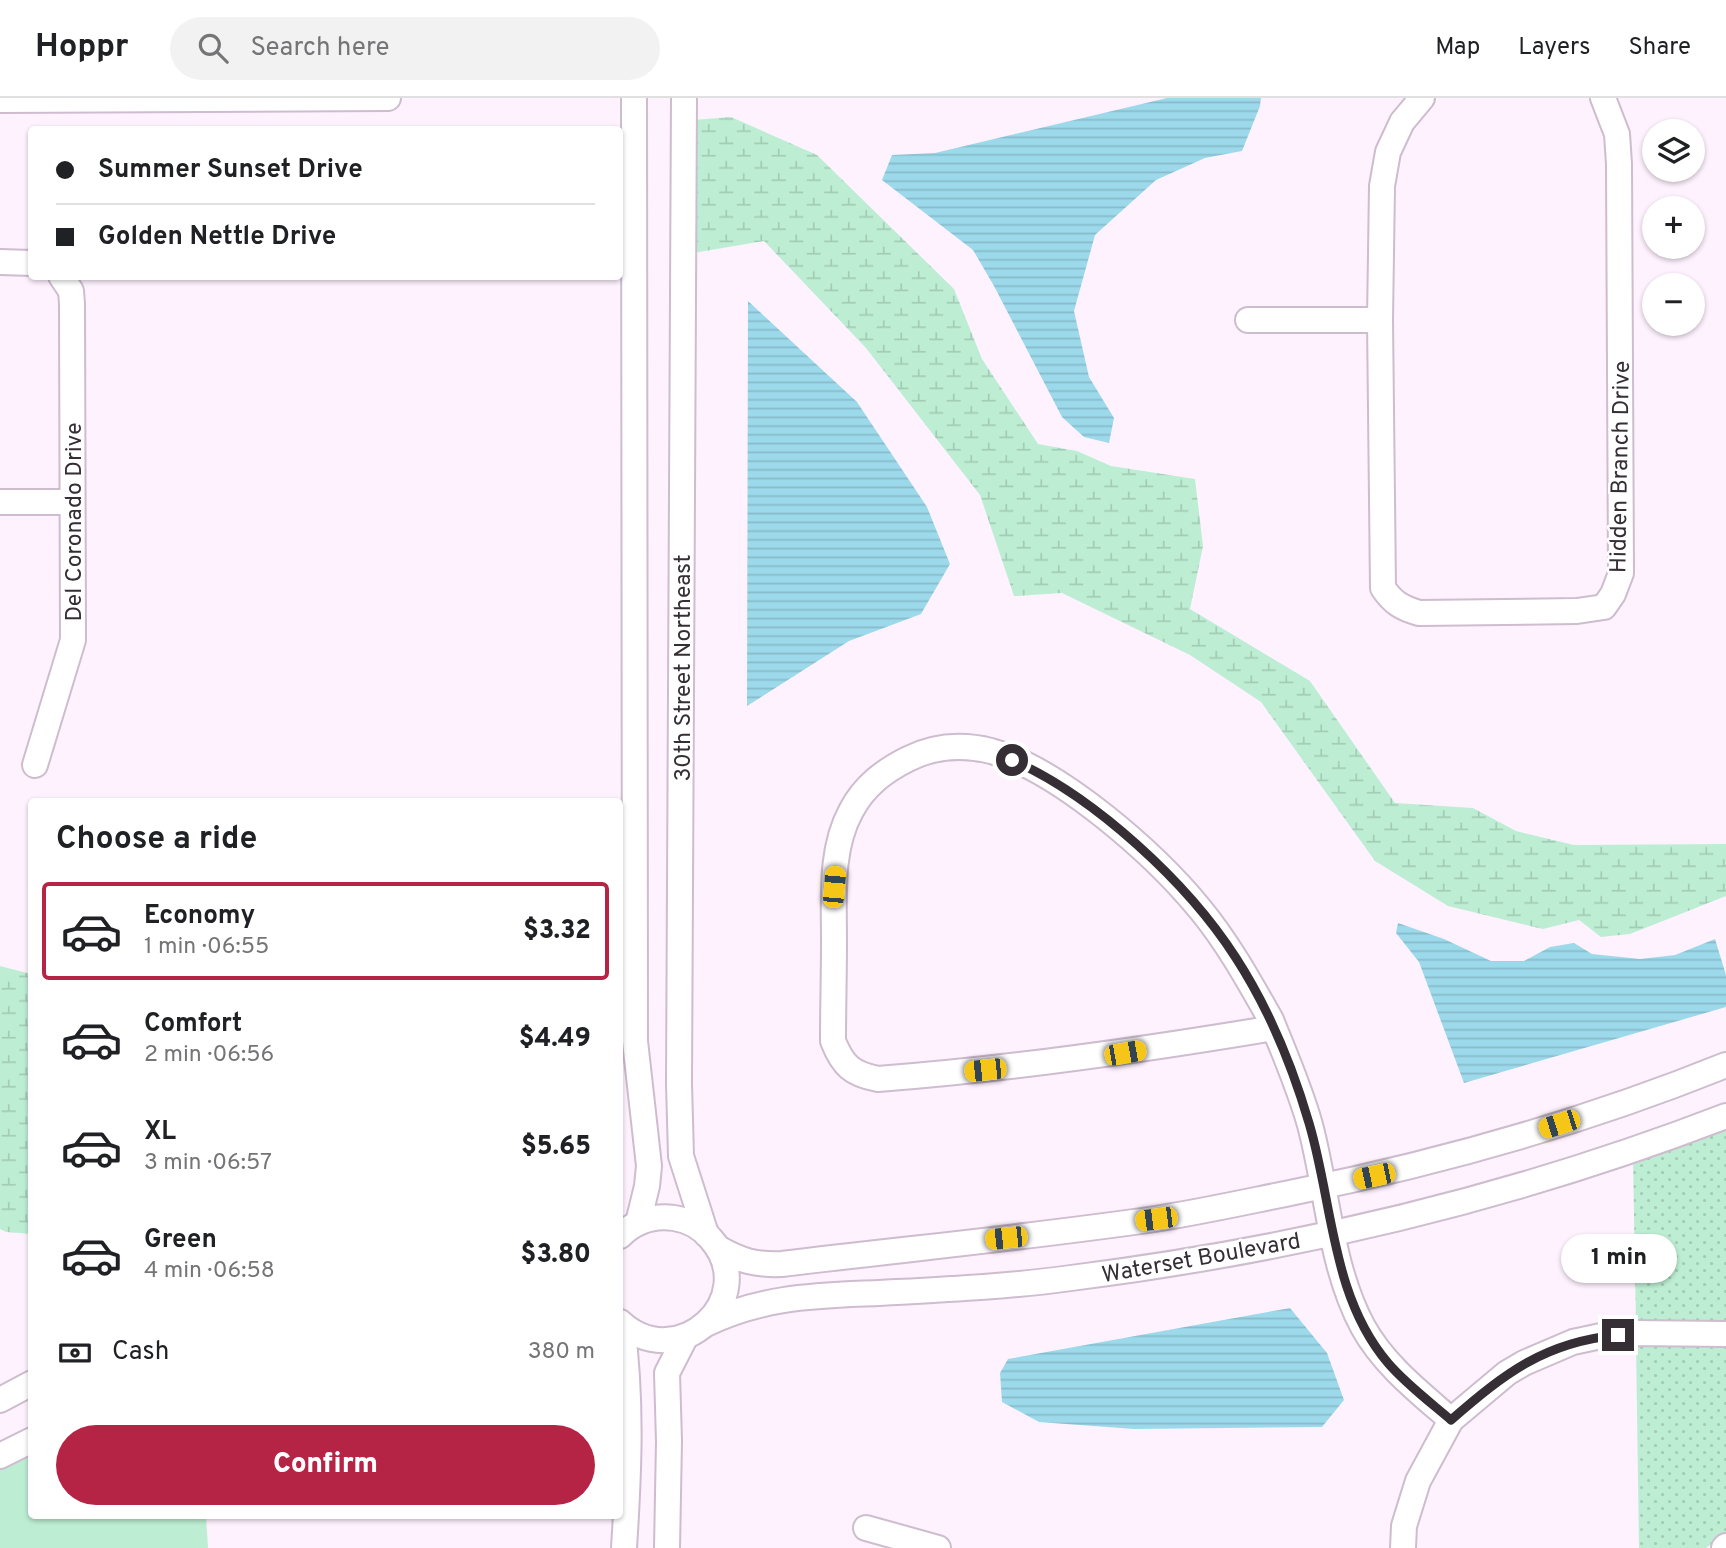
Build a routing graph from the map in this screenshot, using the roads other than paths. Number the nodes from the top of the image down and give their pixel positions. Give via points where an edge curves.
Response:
1 (388, 98) edge
2 (634, 98) edge
3 (684, 98) edge
4 (1422, 98) edge
5 (1603, 98) edge
6 (0, 100) edge
7 (0, 262) edge
8 (28, 262) edge
9 (64, 280) edge
10 (1248, 320) dead end
11 (1380, 320) junction
12 (0, 502) edge
13 (72, 502) junction
14 (35, 765) dead end
15 (1274, 1028) junction
16 (1726, 1065) edge
17 (1726, 1116) edge
18 (1324, 1186) junction
19 (625, 1232) edge
20 (1333, 1233) junction
21 (712, 1241) junction
22 (623, 1324) edge
23 (696, 1330) junction
24 (1726, 1334) edge
25 (623, 1336) edge
26 (28, 1385) edge
27 (0, 1400) edge
28 (1451, 1420) junction
29 (28, 1442) edge
30 (0, 1456) edge
31 (866, 1528) dead end
32 (624, 1548) edge
33 (667, 1548) edge
34 (938, 1548) edge
35 (1403, 1548) edge

1 - 6 street
2 - 19 street via 635,1041 649,1166 647,1186
3 - 21 street, 30th Street Northeast via 679,1084 681,1156
4 - 11 street, Hidden Branch Drive via 1402,122 1388,152 1382,186
5 - 11 street, Hidden Branch Drive via 1617,134 1619,164 1621,545 1621,573 1604,607 1419,613 1391,600 1383,588 1381,571
7 - 8 street
9 - 13 street, Del Coronado Drive via 72,304
10 - 11 street
12 - 13 street
13 - 14 street, Del Coronado Drive via 73,640
15 - 15 street via 1040,1065 878,1079 858,1075 841,1059 833,1041 834,887 838,848 850,812 885,770 942,747 992,751 1032,769 1138,844 1199,908 1236,958
15 - 18 street via 1310,1126
16 - 18 street, Waterset Boulevard via 1664,1090 1493,1145
17 - 20 street, Waterset Boulevard via 1503,1191
18 - 20 street
18 - 21 street, Waterset Boulevard via 1156,1219 782,1264 758,1265 734,1257
19 - 21 street, Waterset Boulevard via 658,1217 679,1219 698,1227
20 - 23 street, Waterset Boulevard via 1232,1254 1071,1278 786,1299 730,1312
20 - 28 street via 1350,1297 1364,1328 1388,1363
21 - 23 street, 30th Street Northeast via 725,1270 724,1293 720,1305
22 - 23 street, Waterset Boulevard via 652,1339 675,1339
23 - 33 street via 667,1373
24 - 28 street via 1634,1333 1573,1342 1507,1373
25 - 32 street via 629,1375
26 - 27 street
28 - 35 street via 1418,1481 1404,1526
29 - 30 street
31 - 34 street

